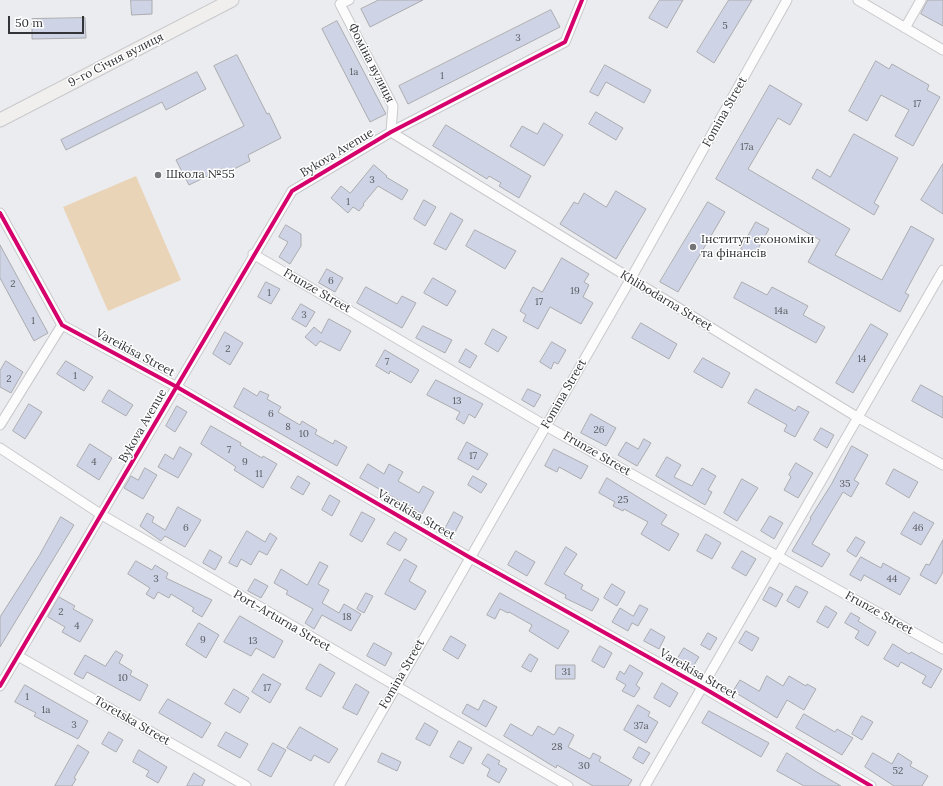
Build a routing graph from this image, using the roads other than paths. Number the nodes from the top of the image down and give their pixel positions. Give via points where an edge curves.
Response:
1 (232, 0) edge
2 (348, 0) edge
3 (582, 0) edge
4 (788, 0) edge
5 (858, 0) edge
6 (921, 0) edge
7 (905, 28) junction
8 (943, 50) edge
9 (0, 120) edge
10 (391, 132) junction
11 (0, 213) edge
12 (253, 254) junction
13 (943, 270) edge
14 (630, 280) junction
15 (62, 325) junction
16 (176, 387) junction
17 (857, 417) junction
18 (0, 425) edge
19 (546, 426) junction
20 (0, 448) edge
21 (943, 465) edge
22 (102, 515) junction
23 (470, 557) junction
24 (777, 557) junction
25 (943, 649) edge
26 (18, 656) junction
27 (0, 686) edge
28 (395, 687) junction
29 (702, 687) junction
30 (246, 786) edge
31 (339, 786) edge
32 (568, 786) edge
33 (645, 786) edge
34 (871, 786) edge

1 - 9 street, 9-го Січня вулиця
2 - 10 street, Фоміна вулиця via 340,4 393,106
3 - 10 street, Bykova Avenue via 565,42
4 - 14 street, Fomina Street
5 - 7 street
6 - 7 street
7 - 8 street
10 - 12 street, Bykova Avenue via 292,191
10 - 14 street, Khlibodarna Street
11 - 15 street
12 - 16 street, Bykova Avenue
12 - 19 street, Frunze Street
13 - 17 street
14 - 17 street, Khlibodarna Street
14 - 19 street, Fomina Street
15 - 16 street, Vareikisa Street
15 - 18 street
16 - 22 street, Bykova Avenue
16 - 23 street, Vareikisa Street
17 - 21 street, Khlibodarna Street
17 - 24 street
19 - 23 street, Fomina Street
19 - 24 street, Frunze Street
20 - 22 street, Port-Arturna Street
22 - 26 street, Bykova Avenue
22 - 28 street, Port-Arturna Street
23 - 28 street, Fomina Street
23 - 29 street, Vareikisa Street
24 - 25 street, Frunze Street
24 - 29 street
26 - 27 street, Bykova Avenue
26 - 30 street, Toretska Street
28 - 31 street, Fomina Street
28 - 32 street, Port-Arturna Street
29 - 33 street
29 - 34 street, Vareikisa Street

